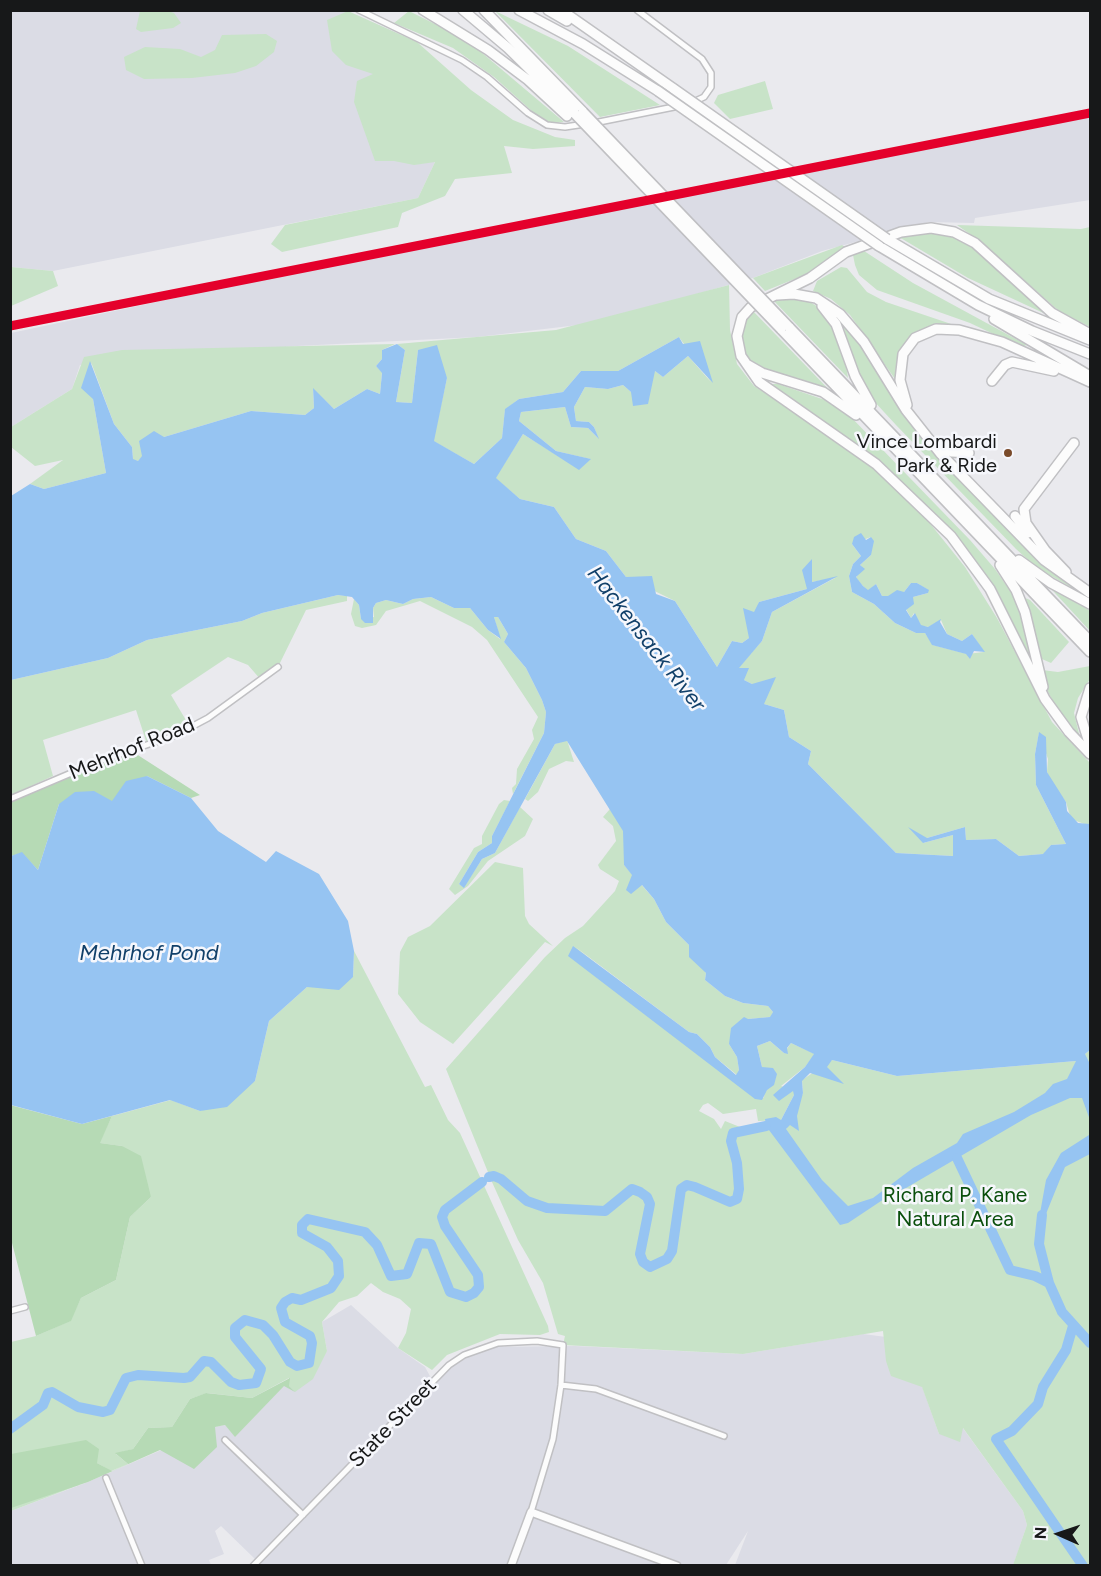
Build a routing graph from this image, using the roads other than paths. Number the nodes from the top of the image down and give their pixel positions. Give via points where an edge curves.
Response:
1 (359, 10) edge
2 (463, 10) edge
3 (484, 10) edge
4 (519, 10) edge
5 (548, 10) edge
6 (561, 10) edge
7 (637, 10) edge
8 (426, 12) edge
9 (602, 38) junction
10 (575, 114) junction
11 (957, 294) junction
12 (808, 296) junction
13 (766, 297) junction
14 (785, 328) junction
15 (1090, 334) edge
16 (1090, 340) edge
17 (1090, 354) edge
18 (744, 361) junction
19 (1088, 379) edge
20 (992, 381) dead end
21 (922, 430) junction
22 (930, 439) junction
23 (1074, 443) dead end
24 (893, 446) junction
25 (969, 453) dead end
26 (919, 462) junction
27 (1015, 516) dead end
28 (961, 517) junction
29 (984, 530) junction
30 (1045, 550) junction
31 (1077, 585) junction
32 (1090, 593) edge
33 (1048, 602) junction
34 (1090, 604) edge
35 (1090, 641) edge
36 (1090, 652) edge
37 (278, 667) dead end
38 (1090, 688) edge
39 (1054, 711) junction
40 (1090, 746) edge
41 (1090, 754) edge
42 (10, 799) edge
43 (26, 1307) dead end
44 (10, 1311) edge
45 (561, 1384) junction
46 (724, 1436) dead end
47 (225, 1440) dead end
48 (106, 1478) dead end
49 (531, 1512) junction
50 (303, 1515) junction
51 (142, 1566) edge
52 (253, 1566) edge
53 (511, 1566) edge
54 (677, 1566) edge

1 - 7 street via 462,60 537,119 564,127 689,104 707,93 712,80 708,65
2 - 10 highway
3 - 10 highway via 518,44
4 - 11 highway, bridge via 658,91 879,246
5 - 9 highway
6 - 9 highway
8 - 10 highway via 496,55
9 - 16 highway, bridge via 887,239 984,296
10 - 14 highway, bridge
10 - 14 highway, bridge via 610,157 630,172
11 - 17 highway
11 - 19 highway
12 - 13 highway
12 - 21 highway via 823,302 848,322
12 - 26 highway via 832,316 865,398
13 - 15 highway via 810,278 846,252 865,244 907,231 937,229 954,232 975,243 1052,313
13 - 18 highway via 748,309 740,322 737,341
14 - 24 highway
14 - 26 highway
18 - 24 highway via 758,371 829,395
18 - 39 highway via 751,374 768,389 876,464 951,536 990,589
19 - 20 highway via 1014,361 1005,365
19 - 21 highway via 977,334 949,329 928,331 908,345 900,370 905,398
21 - 22 highway
22 - 25 highway via 952,452
22 - 31 highway via 1008,525
23 - 30 highway via 1024,509 1026,523
24 - 28 highway
26 - 29 highway
27 - 30 highway
28 - 33 highway
28 - 39 highway via 1004,569 1019,596 1042,685
29 - 33 highway
29 - 34 highway via 1037,574
30 - 31 highway
31 - 32 highway
33 - 35 highway
33 - 36 highway
37 - 42 street, Mehrhof Road via 208,718 176,735 102,760
38 - 40 highway via 1081,717
39 - 41 highway
43 - 44 street
45 - 46 street via 596,1389
45 - 49 street via 547,1469
45 - 50 street, State Street via 562,1345 509,1342 457,1359
47 - 50 street
48 - 51 street
49 - 53 street
49 - 54 street
50 - 52 street, State Street

